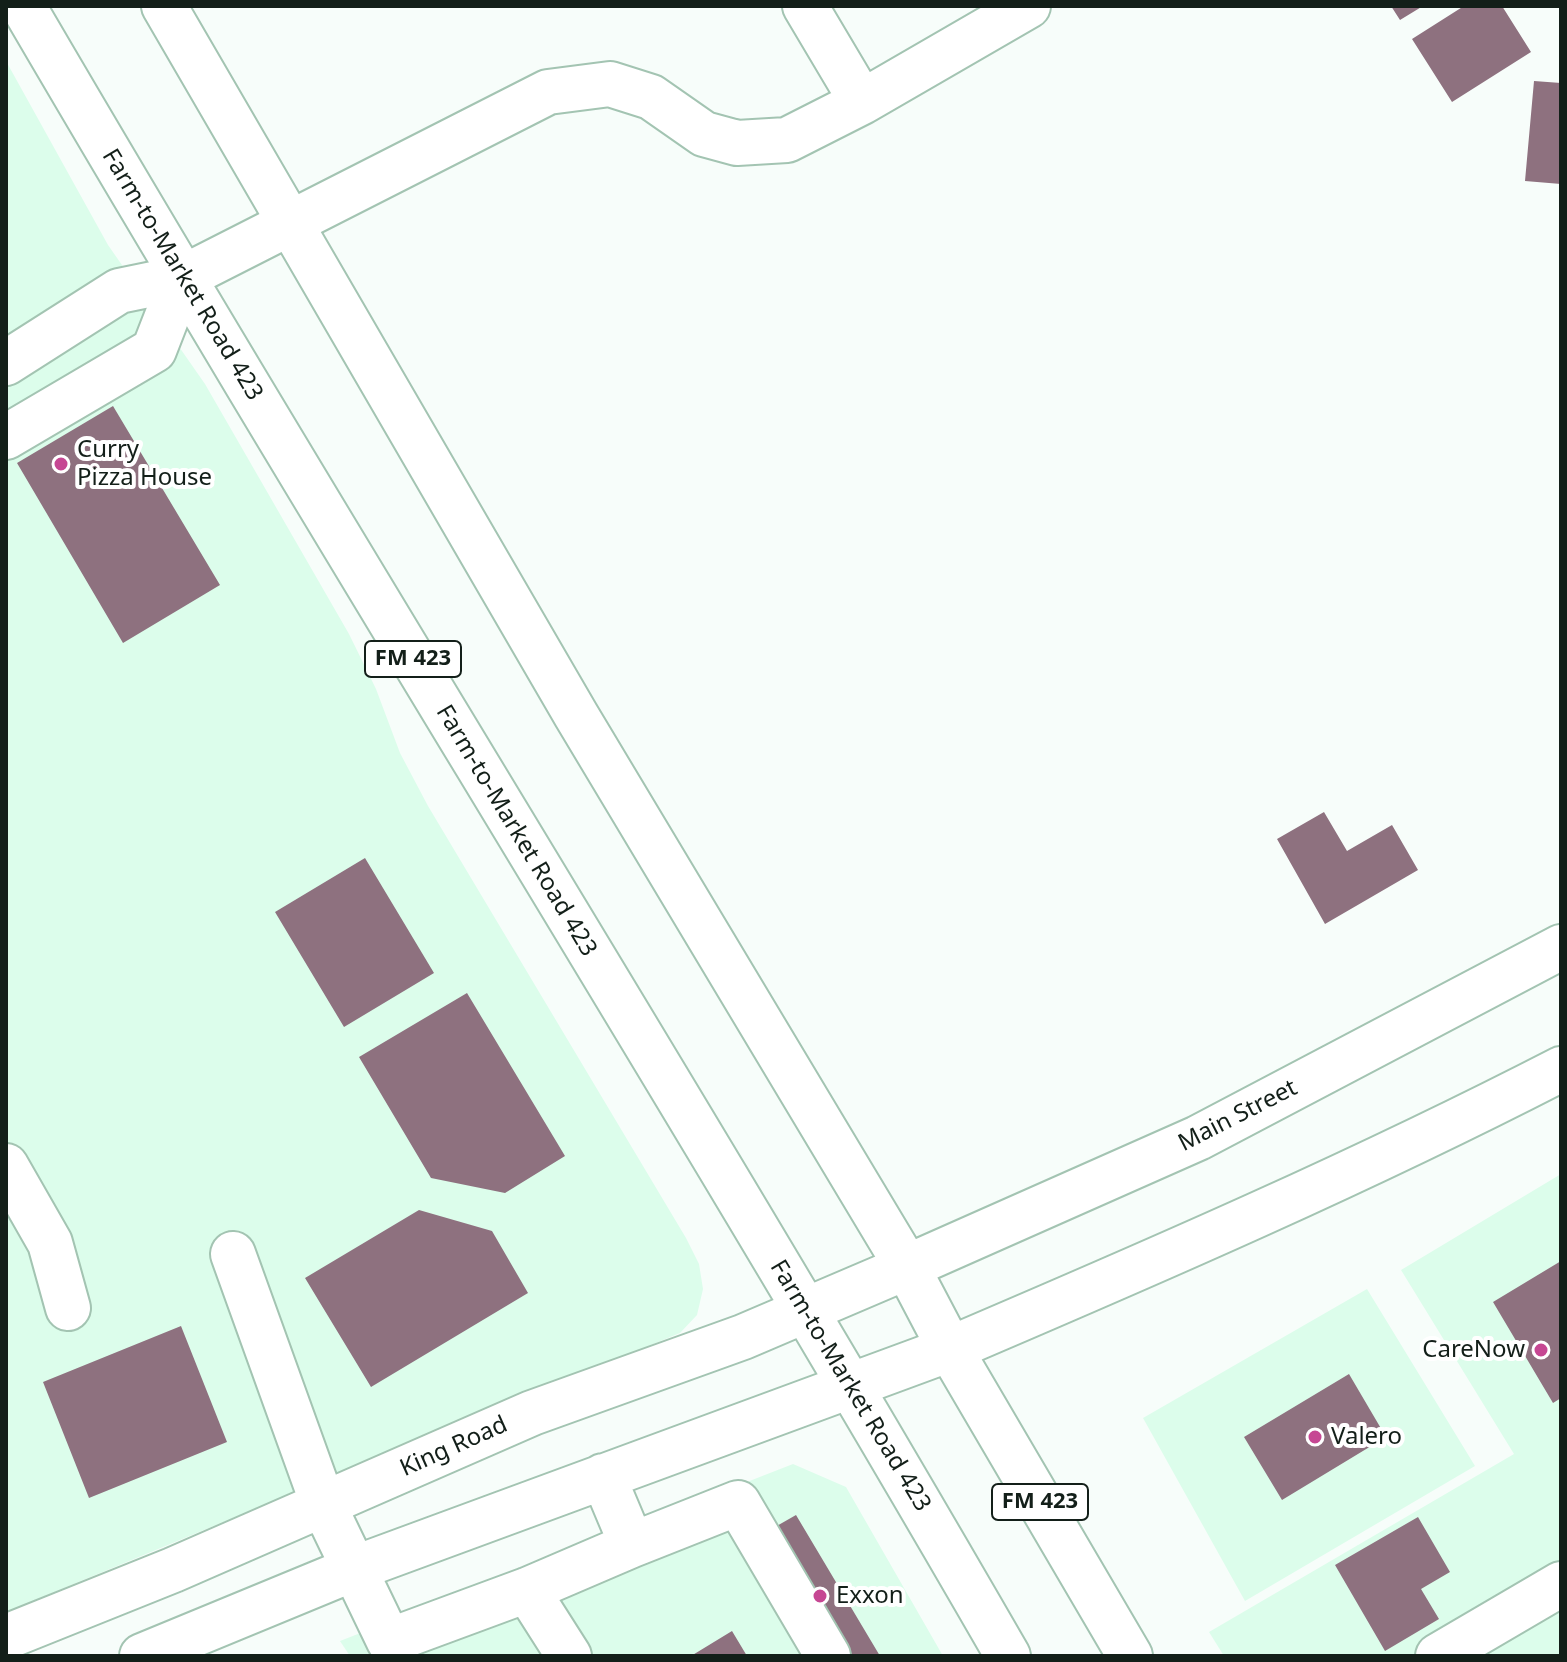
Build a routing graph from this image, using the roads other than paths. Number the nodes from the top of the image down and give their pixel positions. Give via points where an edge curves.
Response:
1 (23, 6) edge
2 (164, 6) edge
3 (805, 6) edge
4 (1028, 6) edge
5 (862, 102) junction
6 (290, 220) junction
7 (182, 278) junction
8 (6, 363) edge
9 (6, 437) edge
10 (1561, 947) edge
11 (1561, 1069) edge
12 (6, 1166) edge
13 (233, 1254) dead end
14 (907, 1267) junction
15 (68, 1308) dead end
16 (806, 1310) junction
17 (950, 1349) junction
18 (850, 1383) junction
19 (603, 1476) junction
20 (323, 1504) junction
21 (632, 1545) junction
22 (353, 1569) junction
23 (1561, 1584) edge
24 (527, 1590) junction
25 (6, 1637) edge
26 (217, 1642) edge
27 (377, 1649) edge
28 (142, 1656) edge
29 (569, 1656) edge
30 (828, 1656) edge
31 (1008, 1656) edge
32 (1130, 1656) edge
33 (1438, 1656) edge

1 - 7 main road, Farm-to-Market Road 423 / FM 423
2 - 6 main road, FM 423
3 - 5 main road
4 - 5 main road
5 - 6 main road via 787,140 737,143 704,134 651,97 610,84 548,92
6 - 7 main road
6 - 14 main road, FM 423 via 576,715
7 - 8 main road via 119,291
7 - 9 main road via 154,350
7 - 16 main road, Farm-to-Market Road 423 / FM 423
10 - 14 main road, Main Street via 1198,1138
11 - 17 main road via 1265,1215
12 - 15 main road via 50,1243
13 - 20 main road
14 - 16 main road, King Road
14 - 17 main road, FM 423
16 - 18 main road, Farm-to-Market Road 423 / FM 423
16 - 20 main road, King Road via 532,1413
17 - 18 main road
17 - 32 main road, FM 423
18 - 19 main road
18 - 31 main road, Farm-to-Market Road 423 / FM 423
19 - 21 main road
19 - 22 main road
20 - 22 main road
20 - 25 main road, King Road
21 - 24 main road
21 - 30 main road via 738,1503
22 - 26 main road
22 - 27 main road
23 - 33 main road
24 - 27 main road
24 - 29 main road
26 - 28 main road

